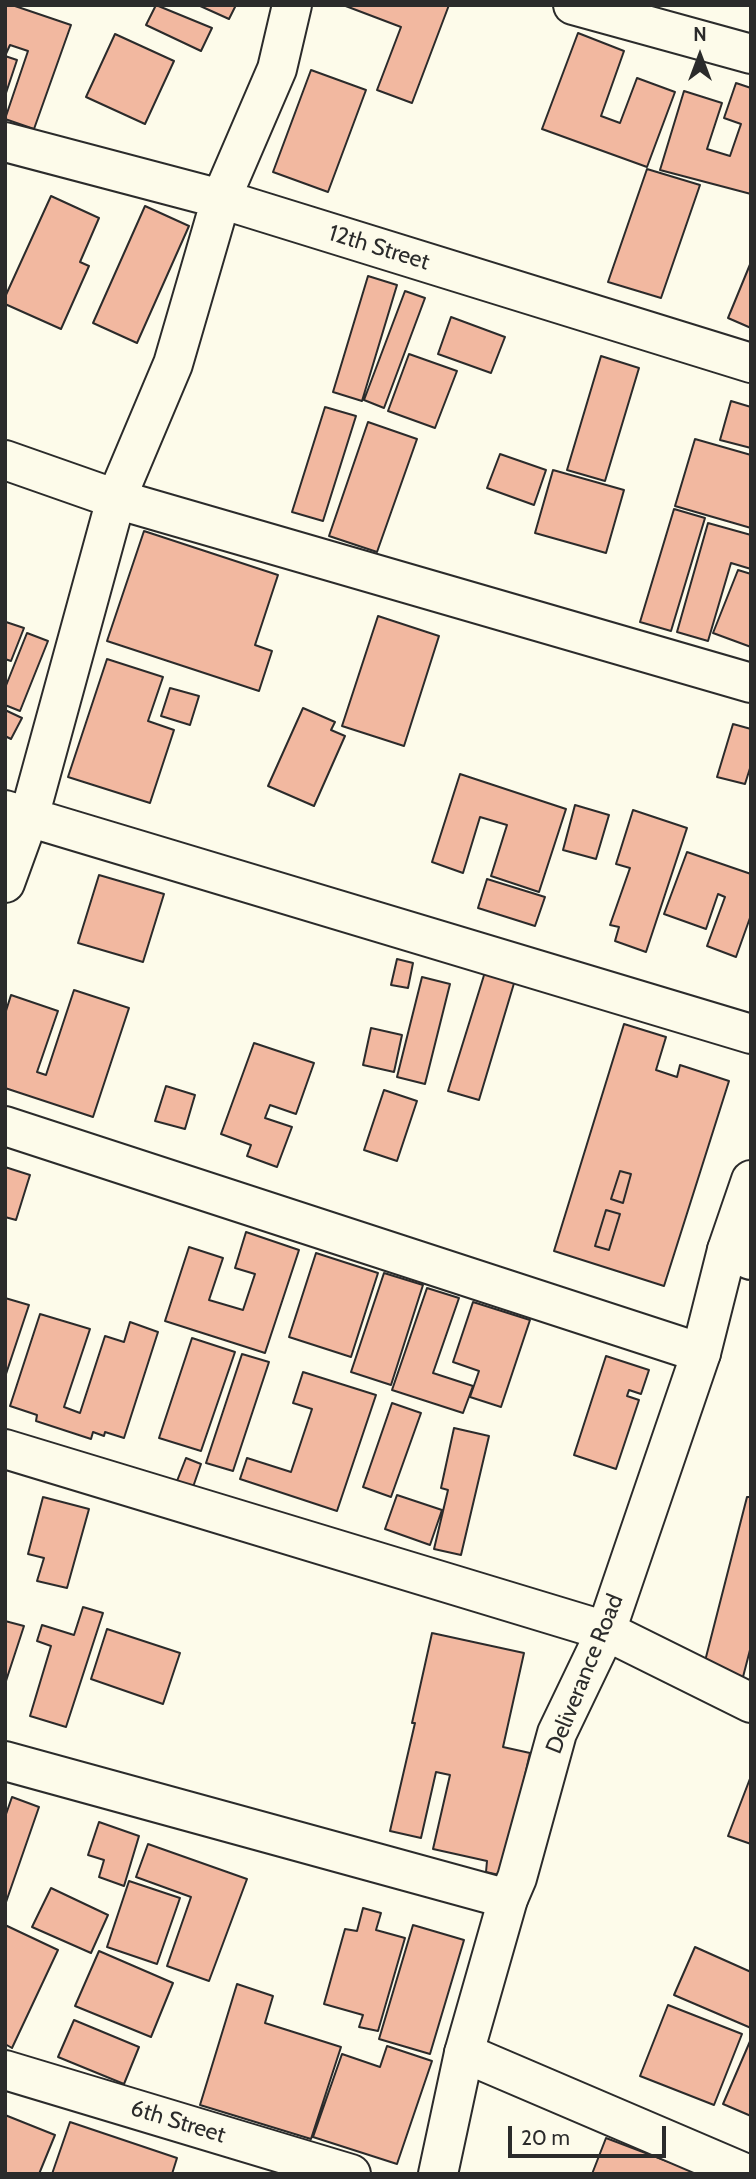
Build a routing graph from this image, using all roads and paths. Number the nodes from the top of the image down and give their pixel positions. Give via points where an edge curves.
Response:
1 (292, 5) edge
2 (573, 5) edge
3 (751, 54) edge
4 (5, 142) edge
5 (220, 199) junction
6 (751, 363) edge
7 (5, 460) edge
8 (116, 499) junction
9 (751, 683) edge
10 (17, 814) edge
11 (5, 883) edge
12 (751, 1034) edge
13 (5, 1126) edge
14 (751, 1180) edge
15 (739, 1255) edge
16 (701, 1353) junction
17 (5, 1449) edge
18 (606, 1631) junction
19 (751, 1703) edge
20 (5, 1761) edge
21 (508, 1899) junction
22 (464, 2053) junction
23 (5, 2070) edge
24 (351, 2174) edge
25 (438, 2174) edge
26 (747, 2174) edge

1 - 5 street via 277,69
2 - 3 street
4 - 5 street, 12th Street
5 - 6 street, 12th Street
5 - 8 street via 173,364
7 - 8 street
8 - 9 street
8 - 10 street
10 - 11 street
10 - 12 street
13 - 16 street
14 - 15 street, Deliverance Road
15 - 16 street, Deliverance Road
16 - 18 street, Deliverance Road
17 - 18 street
18 - 19 street
18 - 21 street, Deliverance Road via 557,1733
20 - 21 street
21 - 22 street, Deliverance Road
22 - 25 street, Deliverance Road
22 - 26 street
23 - 24 street, 6th Street

